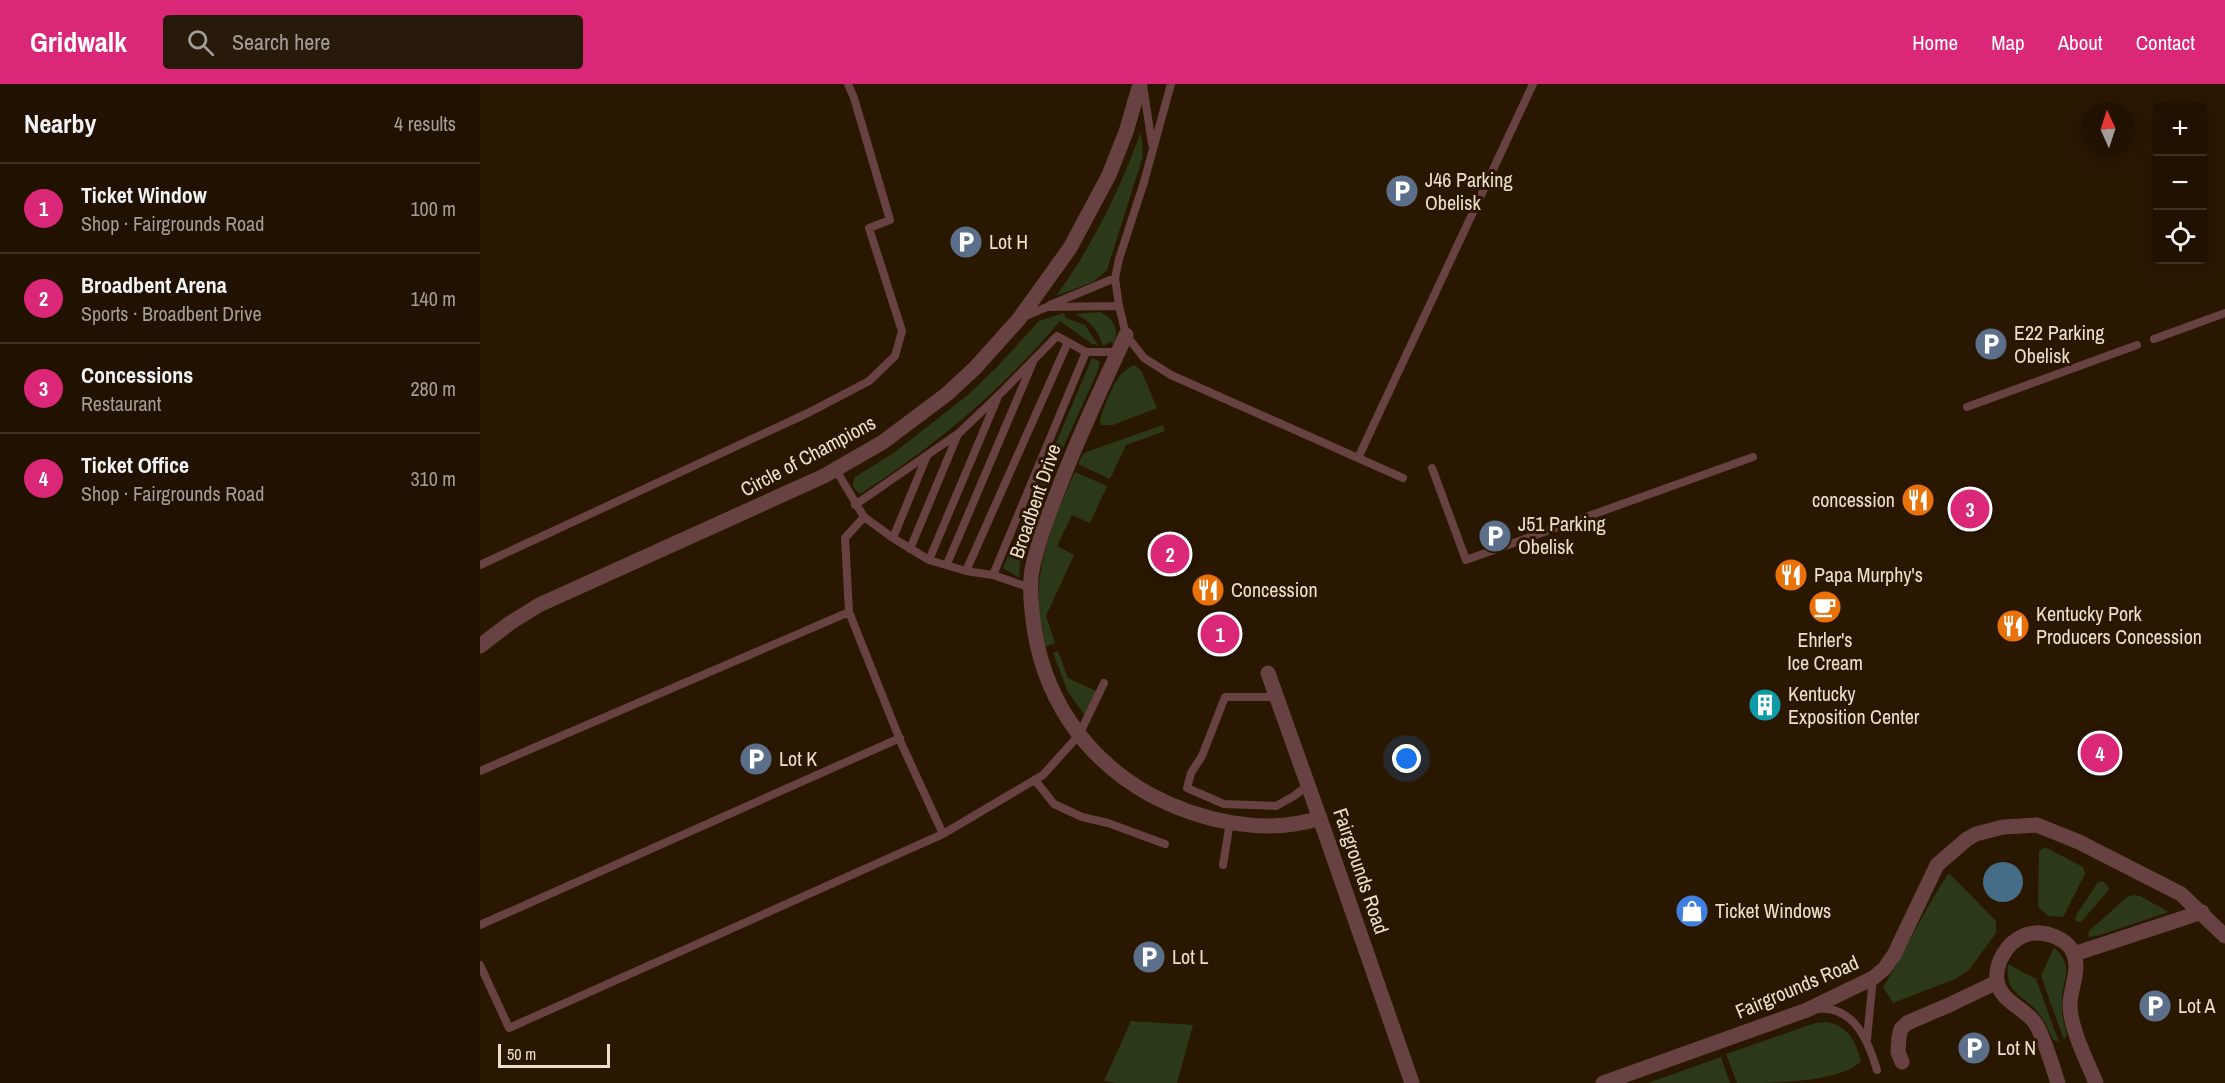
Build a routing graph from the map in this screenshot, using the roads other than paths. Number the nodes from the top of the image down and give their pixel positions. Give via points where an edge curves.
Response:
1 (848, 84) edge
2 (1142, 84) edge
3 (1171, 84) edge
4 (1533, 84) edge
5 (1153, 148) junction
6 (1115, 278) junction
7 (1119, 306) junction
8 (1047, 307) junction
9 (2225, 313) edge
10 (1019, 319) junction
11 (1126, 335) junction
12 (2154, 339) dead end
13 (1068, 342) junction
14 (2137, 345) dead end
15 (1086, 352) junction
16 (1118, 352) junction
17 (1035, 358) junction
18 (999, 395) junction
19 (1966, 407) dead end
20 (959, 433) junction
21 (927, 457) junction
22 (1753, 457) dead end
23 (1359, 458) junction
24 (1432, 468) dead end
25 (836, 470) junction
26 (1403, 478) dead end
27 (855, 505) junction
28 (864, 517) junction
29 (893, 538) junction
30 (910, 549) junction
31 (929, 560) junction
32 (947, 564) junction
33 (480, 565) edge
34 (966, 571) junction
35 (993, 576) junction
36 (1031, 588) junction
37 (849, 612) junction
38 (480, 646) edge
39 (1268, 673) dead end
40 (1104, 684) dead end
41 (1276, 697) junction
42 (1079, 735) junction
43 (900, 738) junction
44 (480, 771) edge
45 (1035, 780) junction
46 (1308, 785) junction
47 (1320, 818) junction
48 (1230, 822) junction
49 (944, 834) junction
50 (1165, 844) dead end
51 (1223, 865) dead end
52 (2202, 912) junction
53 (480, 925) edge
54 (2225, 936) edge
55 (2074, 954) junction
56 (480, 965) edge
57 (1873, 978) junction
58 (1997, 982) junction
59 (1807, 1010) junction
60 (1867, 1040) junction
61 (1902, 1062) dead end
62 (1877, 1070) dead end
63 (1412, 1083) edge
64 (1604, 1083) edge
65 (2058, 1083) edge
66 (2096, 1083) edge

1 - 33 lane via 890,220 869,228 902,331 895,356 869,381 808,413
2 - 5 lane
2 - 10 street, Circle of Champions via 1109,176 1070,248
3 - 5 lane
4 - 23 lane
5 - 6 lane
6 - 7 lane
6 - 8 lane
7 - 8 lane
7 - 11 lane
8 - 10 lane
9 - 12 lane
10 - 25 street, Circle of Champions via 975,368 920,416
11 - 16 street, Broadbent Drive
11 - 23 lane via 1144,358 1171,375
13 - 15 lane
13 - 17 lane via 1057,336
13 - 34 lane
14 - 19 lane
15 - 16 lane
15 - 35 lane
16 - 36 street, Broadbent Drive via 1043,528
17 - 18 lane
17 - 32 lane
18 - 20 lane
18 - 31 lane
20 - 21 lane
20 - 30 lane
21 - 27 lane
21 - 29 lane
22 - 24 lane via 1466,560
23 - 26 lane
25 - 27 lane
25 - 38 street, Circle of Champions via 539,605
27 - 28 lane
28 - 29 lane
28 - 37 lane via 845,538
29 - 30 lane
30 - 31 lane
31 - 32 lane
32 - 34 lane
34 - 35 lane
35 - 36 lane
36 - 42 street, Broadbent Drive via 1034,632 1044,674
37 - 43 lane
37 - 44 lane
39 - 41 street, Fairgrounds Road
40 - 42 lane
41 - 46 street, Fairgrounds Road
41 - 46 lane via 1226,697 1187,788 1224,804 1276,806
42 - 45 lane
42 - 48 street, Broadbent Drive via 1127,782 1193,814
43 - 49 lane
43 - 53 lane
45 - 49 lane
45 - 50 lane via 1054,804
46 - 47 street, Fairgrounds Road
47 - 48 street, Broadbent Drive via 1302,824
47 - 63 street, Fairgrounds Road
48 - 51 lane
49 - 56 lane via 509,1028
52 - 54 street, Fairgrounds Road
52 - 55 street
52 - 57 street, Fairgrounds Road via 2181,894 2066,835 2037,825 2003,827 1967,839 1937,865 1894,955
55 - 58 street via 2065,942 2050,935 2024,936 2007,948 1997,966
55 - 66 street via 2070,1005
57 - 59 street, Fairgrounds Road
57 - 60 lane
58 - 61 street via 1907,1023 1899,1036
58 - 65 street via 2007,1001 2037,1025
59 - 60 lane via 1839,1011 1856,1024
59 - 64 street, Fairgrounds Road
60 - 62 lane

